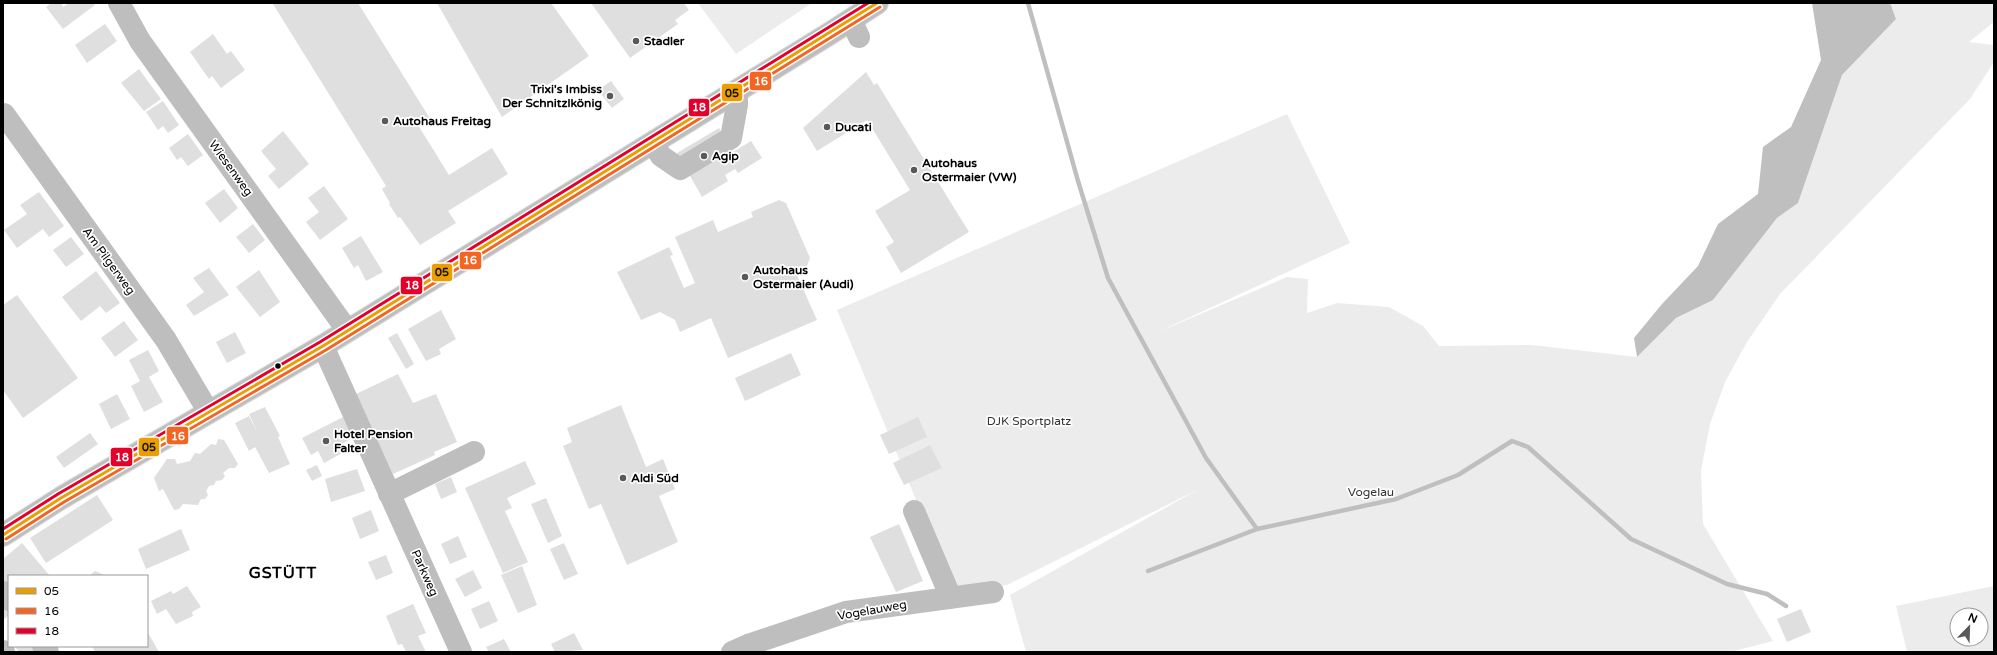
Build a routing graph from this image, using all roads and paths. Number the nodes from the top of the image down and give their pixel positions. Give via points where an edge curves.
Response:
1 (119, 3) edge
2 (877, 3) edge
3 (737, 91) junction
4 (4, 114) edge
5 (653, 142) junction
6 (347, 330) junction
7 (322, 346) junction
8 (208, 411) junction
9 (474, 452) dead end
10 (389, 494) junction
11 (914, 511) dead end
12 (3, 535) edge
13 (993, 592) dead end
14 (951, 598) junction
15 (461, 652) edge
16 (732, 652) edge

1 - 6 street, Wiesenweg via 140,41
2 - 3 street via 855,29
3 - 5 street
3 - 5 street via 731,138 680,169 661,156
4 - 8 street, Am Pilgerweg via 166,340
5 - 6 street
6 - 7 street
7 - 8 street
7 - 10 street, Parkweg
8 - 12 street
9 - 10 street
10 - 15 street, Parkweg
11 - 14 street
13 - 14 street, Vogelauweg
14 - 16 street, Vogelauweg via 846,612

